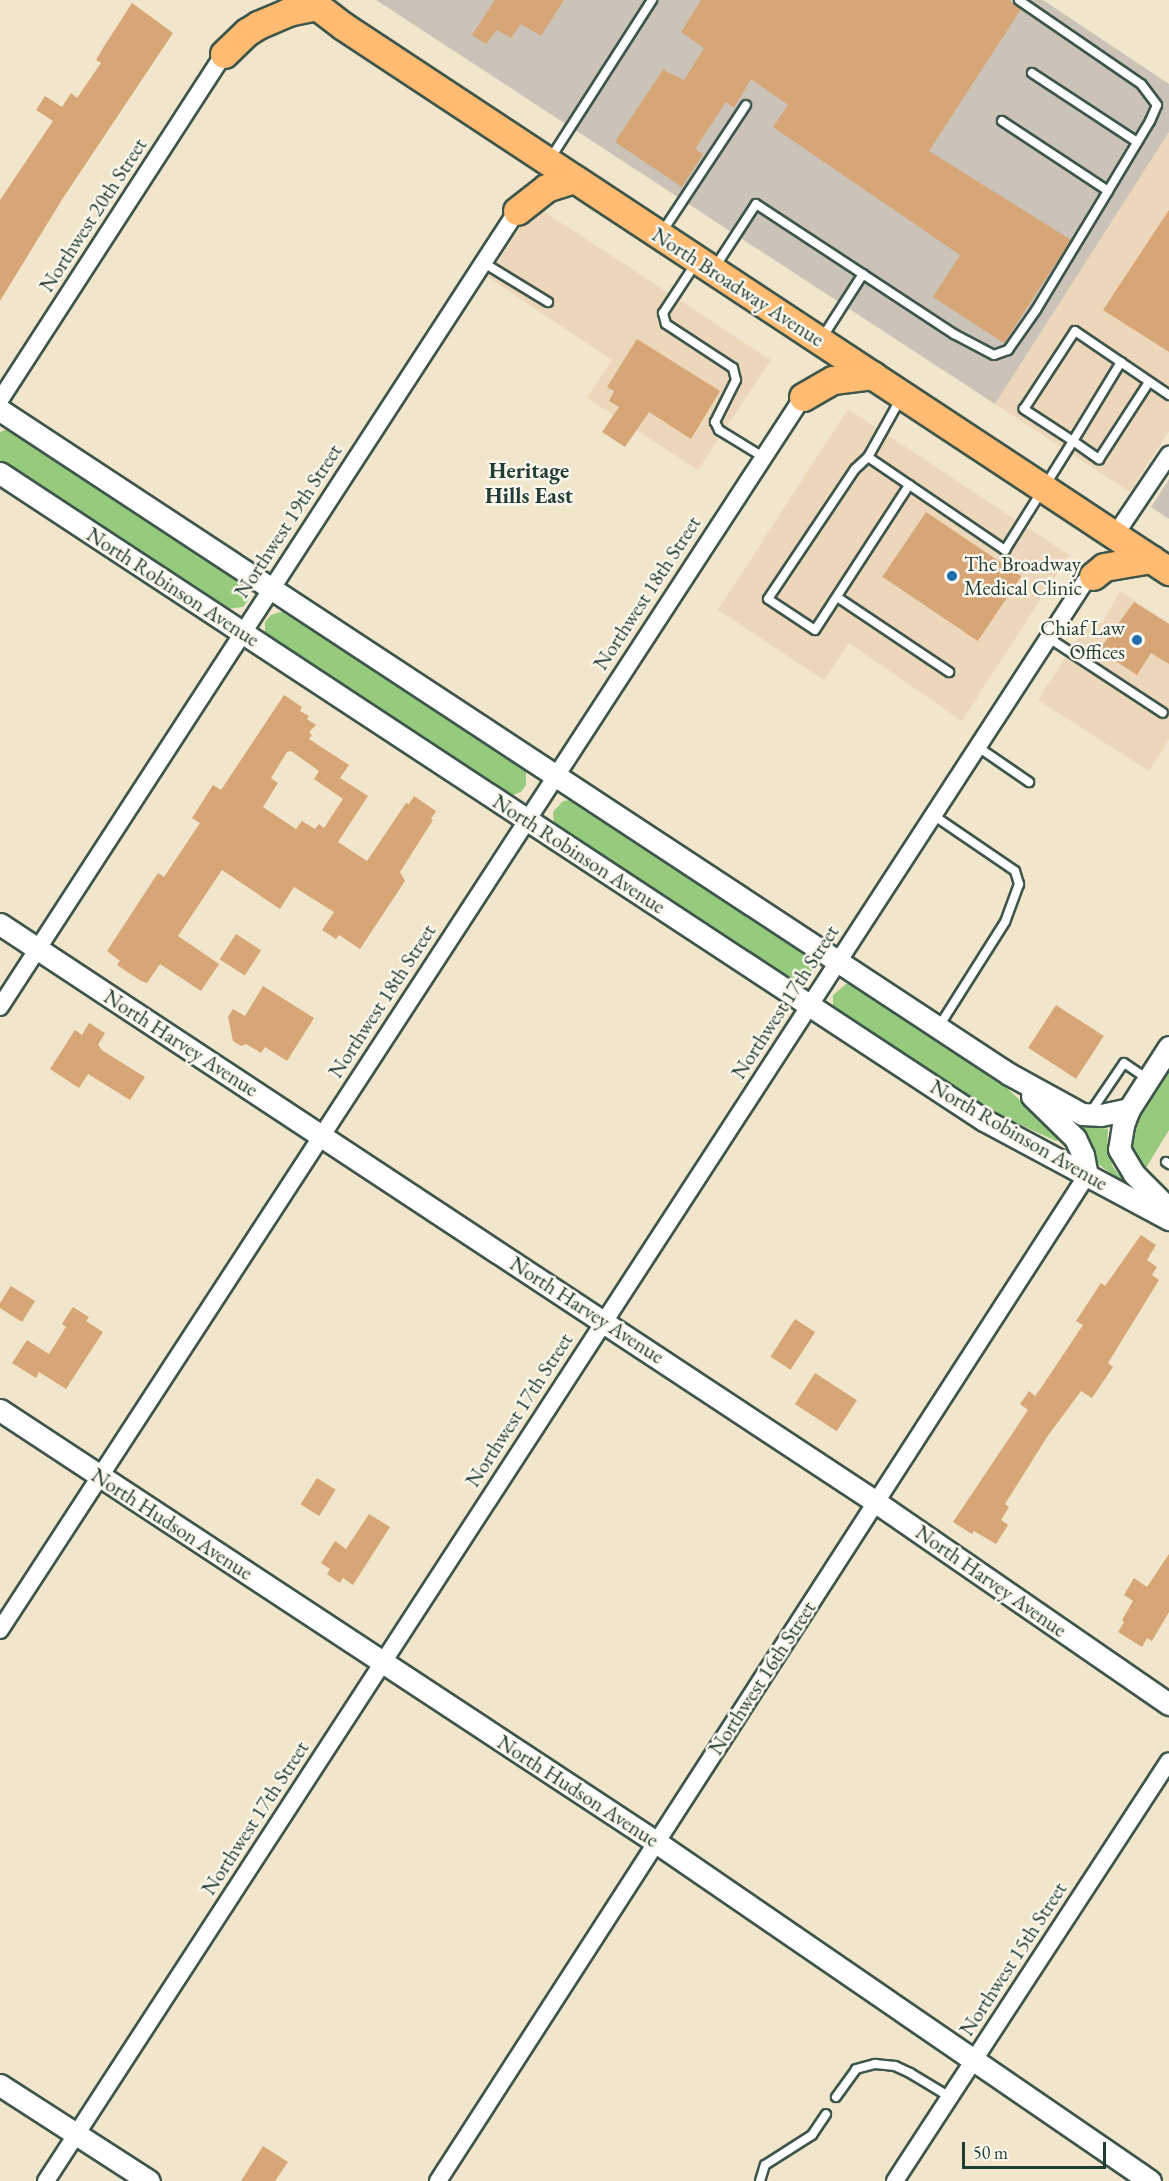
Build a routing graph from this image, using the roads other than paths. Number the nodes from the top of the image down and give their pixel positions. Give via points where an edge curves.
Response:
1 (652, 0) edge
2 (1019, 0) edge
3 (313, 3) edge
4 (224, 54) joint
5 (1032, 73) dead end
6 (746, 105) dead end
7 (1002, 121) dead end
8 (1137, 142) junction
9 (548, 162) junction
10 (574, 179) junction
11 (1108, 191) junction
12 (517, 211) joint
13 (660, 235) junction
14 (483, 263) junction
15 (706, 265) junction
16 (863, 274) junction
17 (548, 302) dead end
18 (820, 340) junction
19 (1120, 362) junction
20 (873, 375) junction
21 (1149, 382) junction
22 (903, 395) junction
23 (1169, 395) edge
24 (803, 397) joint
25 (0, 400) edge
26 (0, 410) edge
27 (1073, 441) junction
28 (1169, 455) edge
29 (763, 457) junction
30 (868, 457) junction
31 (0, 473) edge
32 (909, 485) junction
33 (1044, 488) junction
34 (1114, 535) junction
35 (1160, 565) edge
36 (1094, 576) joint
37 (271, 588) junction
38 (837, 597) junction
39 (243, 633) junction
40 (1049, 638) junction
41 (949, 672) dead end
42 (1162, 713) dead end
43 (978, 747) junction
44 (554, 775) junction
45 (1029, 782) dead end
46 (933, 815) junction
47 (526, 819) junction
48 (0, 924) edge
49 (38, 949) junction
50 (838, 962) junction
51 (809, 1006) junction
52 (0, 1007) edge
53 (938, 1028) junction
54 (1161, 1065) edge
55 (1009, 1074) junction
56 (1129, 1109) junction
57 (1089, 1115) junction
58 (321, 1136) junction
59 (1087, 1174) junction
60 (1169, 1209) edge
61 (1169, 1219) edge
62 (604, 1321) junction
63 (0, 1410) edge
64 (100, 1476) junction
65 (876, 1502) junction
66 (0, 1630) edge
67 (383, 1662) junction
68 (1169, 1704) edge
69 (1169, 1761) edge
70 (656, 1842) junction
71 (974, 2060) junction
72 (0, 2085) edge
73 (836, 2097) dead end
74 (950, 2097) junction
75 (826, 2114) dead end
76 (77, 2134) junction
77 (46, 2181) edge
78 (149, 2181) edge
79 (438, 2181) edge
80 (760, 2181) edge
81 (895, 2181) edge
82 (1150, 2181) edge

1 - 9 lane
2 - 8 lane via 1151,94 1157,105
3 - 4 main road via 258,25
3 - 9 main road, North Broadway Avenue
4 - 25 street, Northwest 20th Street
5 - 8 lane
6 - 13 lane
7 - 11 lane
8 - 11 lane
9 - 10 main road, North Broadway Avenue
10 - 12 main road via 546,188
10 - 13 main road, North Broadway Avenue
11 - 16 lane via 1036,310 1008,350 994,355 954,334
12 - 14 street, Northwest 19th Street
13 - 15 main road, North Broadway Avenue
14 - 17 lane
14 - 37 street, Northwest 19th Street
15 - 16 lane via 756,204
15 - 18 main road, North Broadway Avenue
15 - 29 lane via 663,313 666,324 733,368 736,380 715,422 719,430
16 - 18 lane
18 - 20 main road, North Broadway Avenue
19 - 21 lane
19 - 27 lane
19 - 27 lane via 1075,331 1024,409
20 - 22 main road, North Broadway Avenue
20 - 24 main road via 832,380
21 - 23 lane
21 - 27 lane via 1099,459
22 - 30 lane
22 - 33 main road, North Broadway Avenue
24 - 29 street, Northwest 18th Street
26 - 37 street
27 - 33 lane
28 - 34 street
29 - 44 street, Northwest 18th Street
30 - 32 lane
30 - 38 lane via 855,469 768,599 815,630
31 - 39 street, North Robinson Avenue
32 - 33 lane via 1005,550
32 - 38 lane
33 - 34 main road, North Broadway Avenue
34 - 35 main road, North Broadway Avenue
35 - 36 main road via 1104,567
36 - 40 street, Northwest 17th Street via 1084,583
37 - 39 street, Northwest 19th Street
37 - 44 street
38 - 41 lane
39 - 47 street, North Robinson Avenue
39 - 49 street, Northwest 19th Street
40 - 42 lane
40 - 43 street, Northwest 17th Street
43 - 45 lane
43 - 46 street, Northwest 17th Street
44 - 47 street, Northwest 18th Street
44 - 50 street
46 - 50 street, Northwest 17th Street
46 - 53 lane via 1015,871 1019,884 1005,922
47 - 51 street, North Robinson Avenue
47 - 58 street, Northwest 18th Street
48 - 49 street, North Harvey Avenue
49 - 52 street, Northwest 19th Street
49 - 58 street, North Harvey Avenue
50 - 51 street, Northwest 17th Street
50 - 53 street
51 - 59 street, North Robinson Avenue via 984,1120
51 - 62 street, Northwest 17th Street
53 - 55 street
54 - 56 street
54 - 57 lane via 1124,1063
55 - 57 street via 1055,1101
55 - 59 street via 1075,1138
56 - 57 street
56 - 60 street via 1120,1139 1122,1157
58 - 62 street, North Harvey Avenue
58 - 64 street, Northwest 18th Street
59 - 61 street, North Robinson Avenue
59 - 65 street, Northwest 16th Street
62 - 65 street, North Harvey Avenue
62 - 67 street, Northwest 17th Street
63 - 64 street, North Hudson Avenue
64 - 66 street, Northwest 18th Street
64 - 67 street, North Hudson Avenue
65 - 68 street, North Harvey Avenue
65 - 70 street, Northwest 16th Street
67 - 70 street, North Hudson Avenue
67 - 76 street, Northwest 17th Street
69 - 71 street, Northwest 15th Street
70 - 71 street, North Hudson Avenue
70 - 79 street, Northwest 16th Street
71 - 74 street, Northwest 15th Street
71 - 82 street, North Hudson Avenue
72 - 76 street
73 - 74 lane via 856,2069 875,2064 902,2070
74 - 81 street, Northwest 15th Street
75 - 80 lane via 812,2135 765,2166
76 - 77 street, Northwest 17th Street
76 - 78 street

